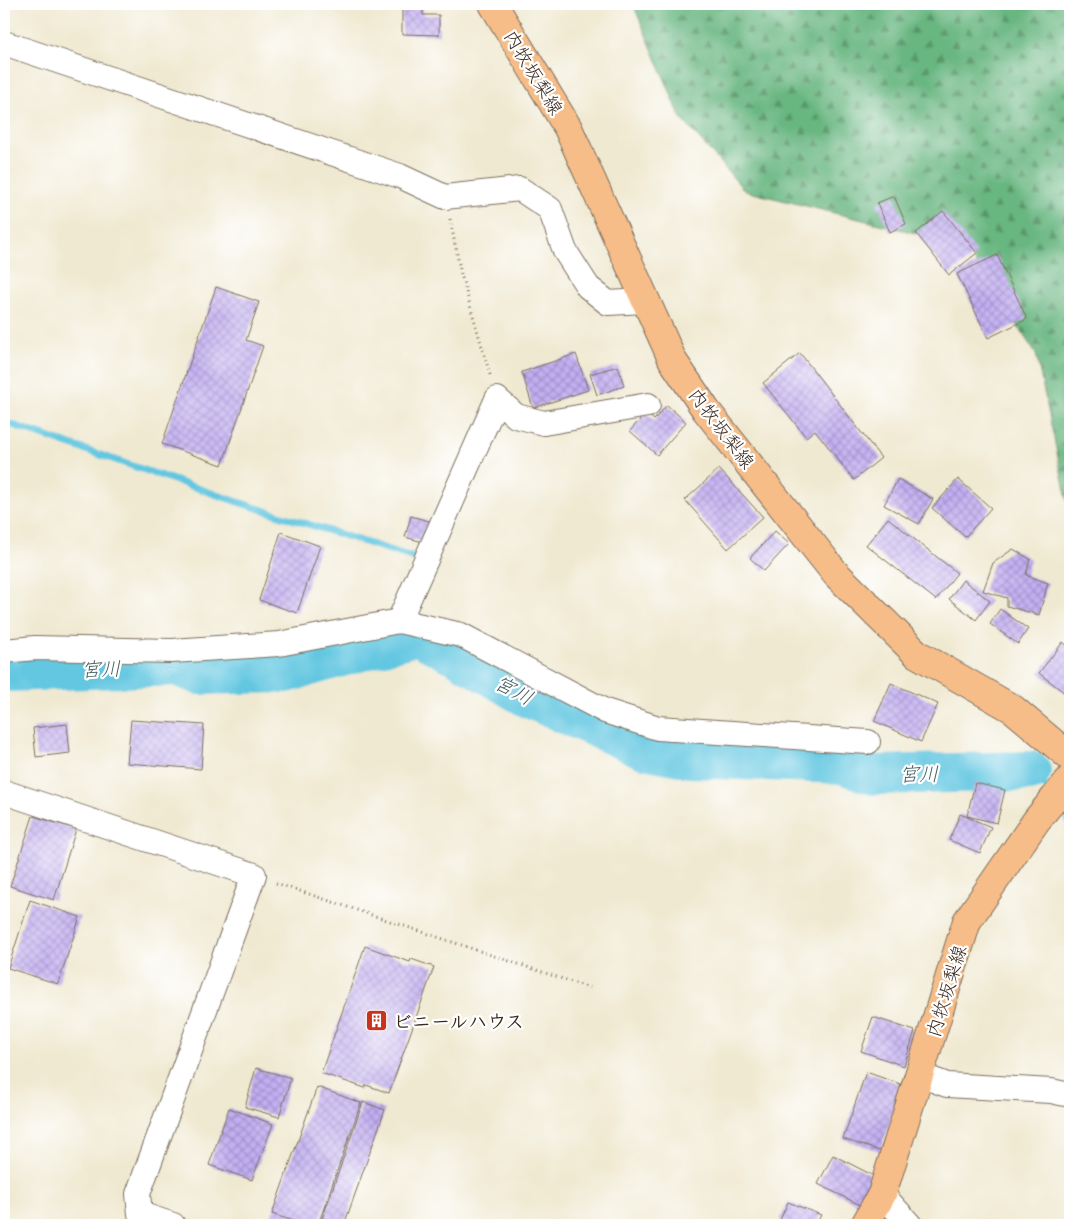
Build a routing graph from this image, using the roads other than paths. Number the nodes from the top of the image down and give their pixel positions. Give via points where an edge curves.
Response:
1 (493, 4) edge
2 (4, 43) edge
3 (645, 301) junction
4 (648, 405) dead end
5 (399, 621) junction
6 (4, 650) edge
7 (868, 742) dead end
8 (1070, 772) edge
9 (4, 792) edge
10 (920, 1075) junction
11 (1070, 1096) edge
12 (882, 1194) junction
13 (173, 1225) edge
14 (865, 1225) edge
15 (910, 1225) edge

1 - 3 main road, 内牧坂梨線 via 568,128
2 - 3 street via 400,176 445,196 520,189 550,209 565,251 588,287 608,303
3 - 8 main road, 内牧坂梨線 via 673,361 706,410 836,574 917,654 1013,709
4 - 5 street via 544,423 516,416 497,399
5 - 6 street via 279,644 172,651
5 - 7 street via 461,635 605,711 658,728
8 - 10 main road, 内牧坂梨線 via 967,921
9 - 13 street via 254,875 138,1194 140,1214
10 - 11 street via 947,1085 1050,1091
10 - 12 main road, 内牧坂梨線
12 - 14 main road, 内牧坂梨線
12 - 15 street

